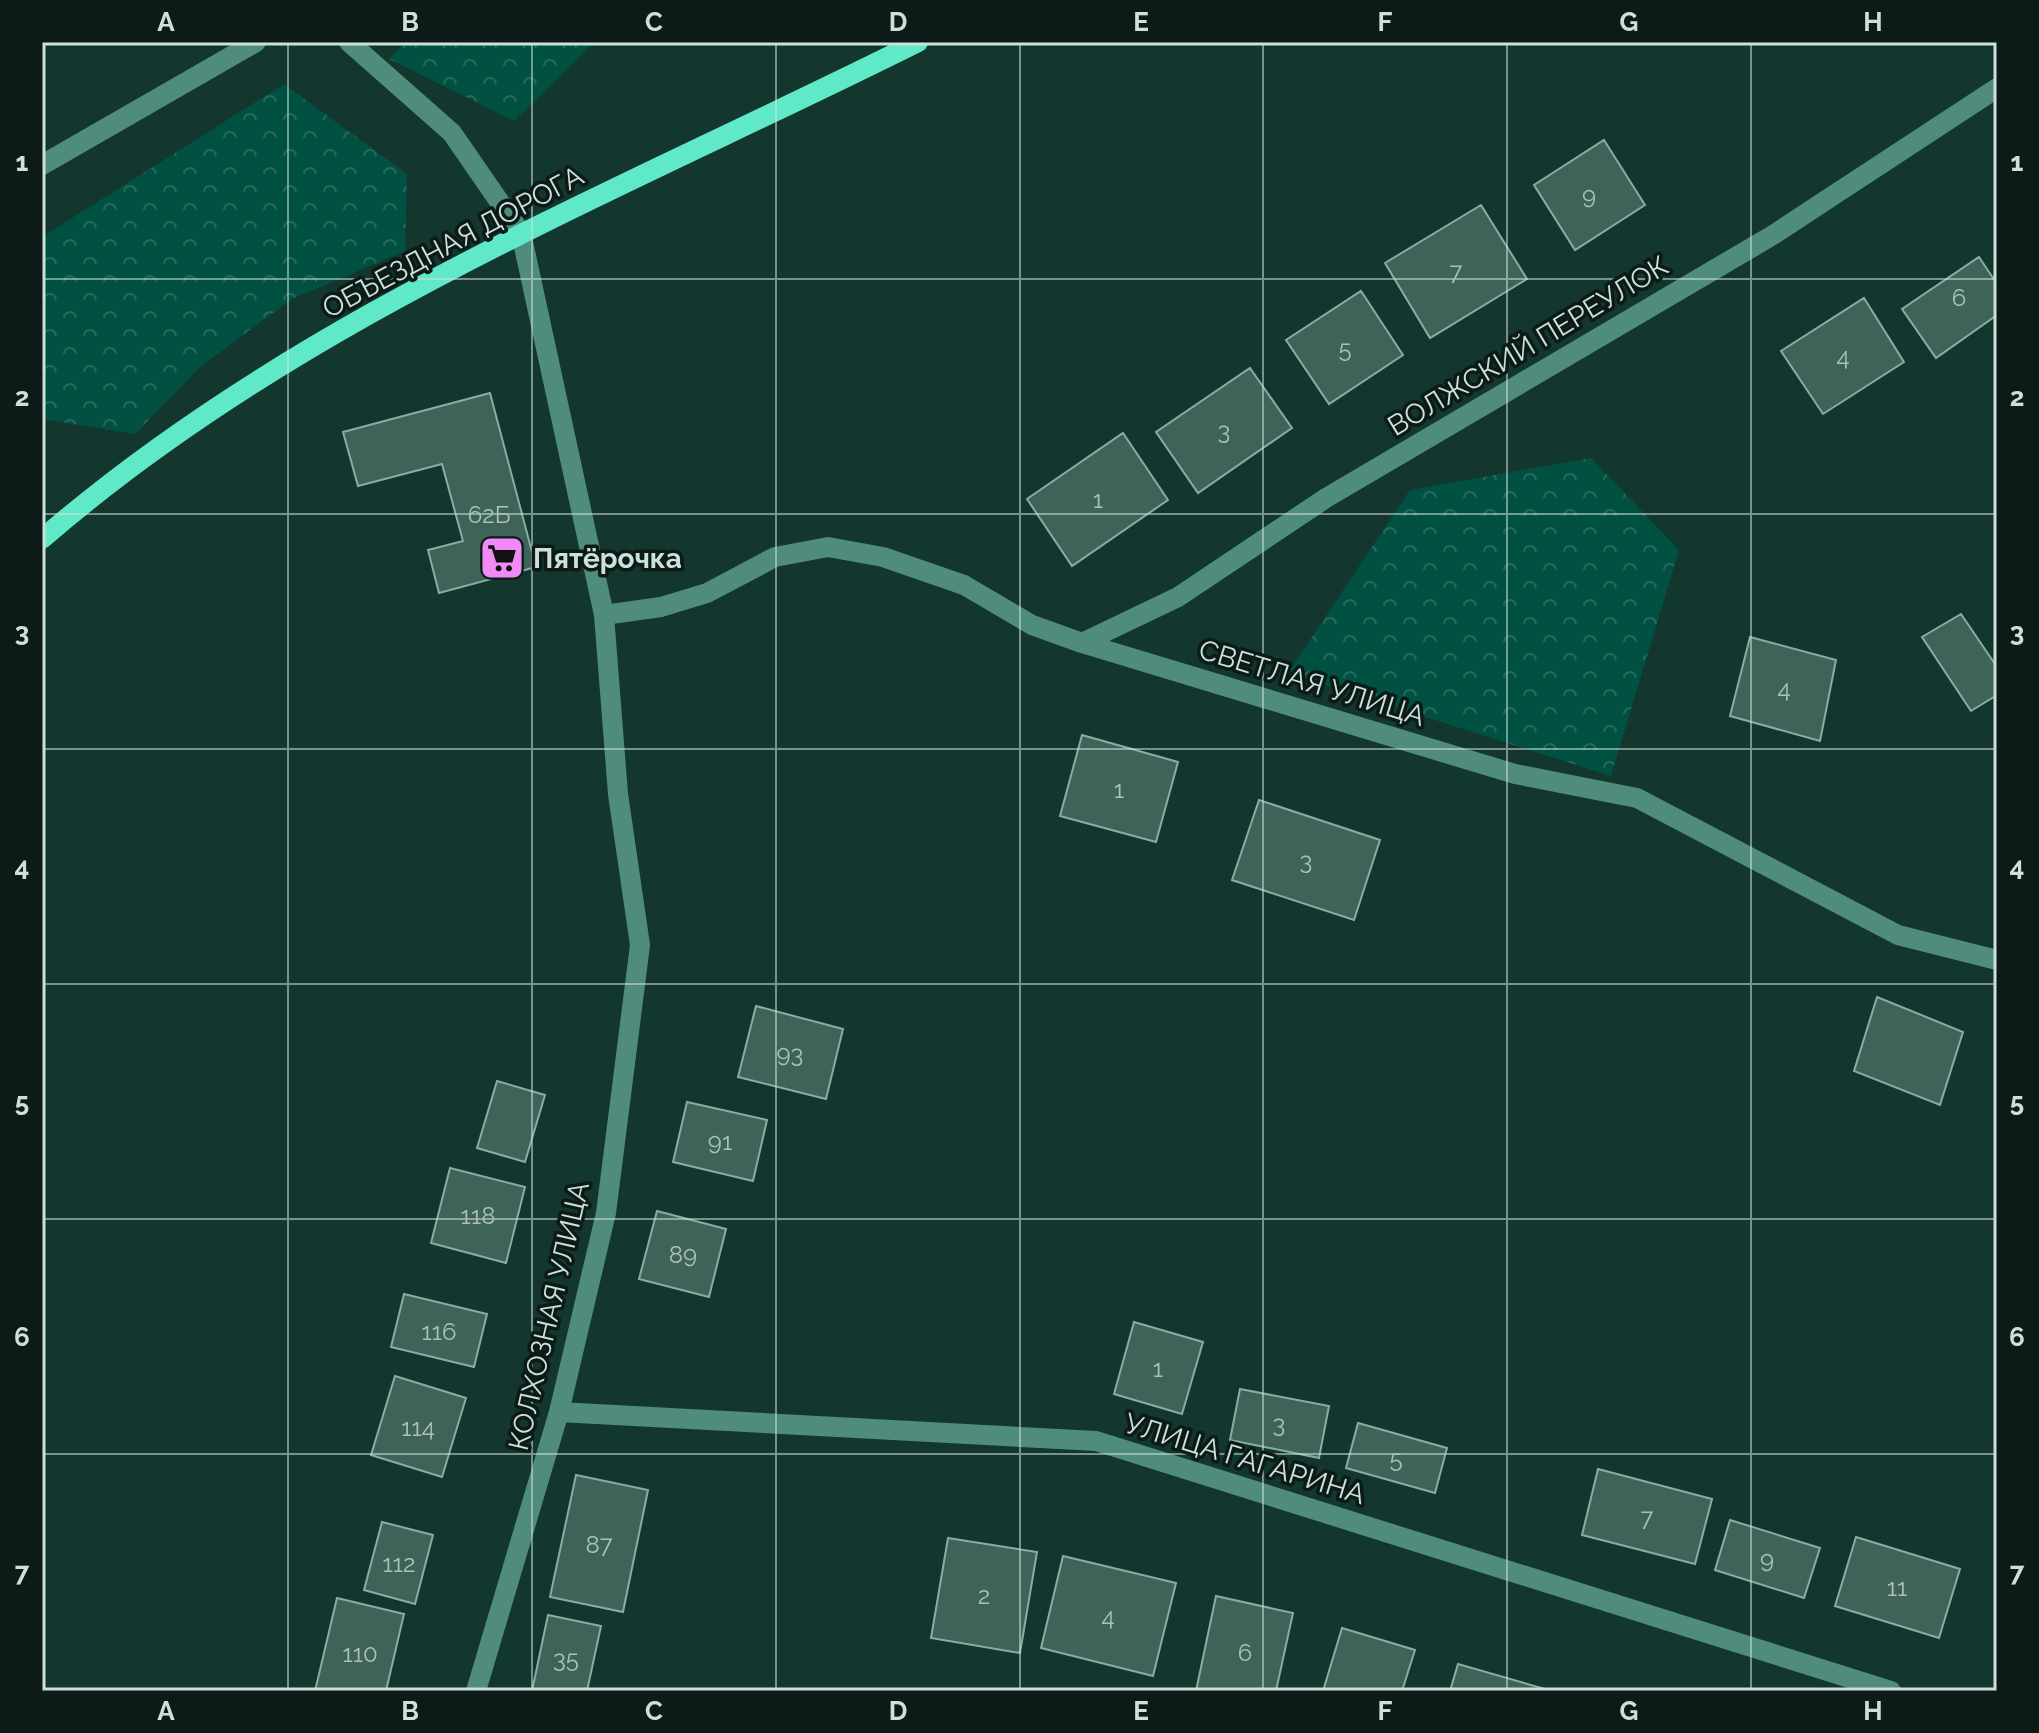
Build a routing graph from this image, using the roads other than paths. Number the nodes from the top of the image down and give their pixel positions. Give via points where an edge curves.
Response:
1 (256, 42) edge
2 (349, 42) edge
3 (918, 42) edge
4 (1997, 88) edge
5 (42, 165) edge
6 (521, 233) junction
7 (42, 539) edge
8 (604, 615) junction
9 (1082, 643) junction
10 (1997, 960) edge
11 (559, 1412) junction
12 (476, 1691) edge
13 (1891, 1691) edge

1 - 5 street
2 - 6 street via 452,133
3 - 6 main road, ОБЪЕЗДНАЯ ДОРОГА
4 - 9 street, ВОЛЖСКИЙ ПЕРЕУЛОК via 1773,235 1326,498 1178,597
6 - 7 main road, ОБЪЕЗДНАЯ ДОРОГА via 345,327 185,428
6 - 8 street, КОЛХОЗНАЯ УЛИЦА
8 - 9 street, СВЕТЛАЯ УЛИЦА via 661,607 707,593 775,557 828,547 883,557 964,585 1032,625
8 - 11 street, КОЛХОЗНАЯ УЛИЦА via 618,794 640,945 606,1213
9 - 10 street, СВЕТЛАЯ УЛИЦА via 1515,774 1637,798 1898,935
11 - 12 street, КОЛХОЗНАЯ УЛИЦА
11 - 13 street, УЛИЦА ГАГАРИНА via 1096,1441

